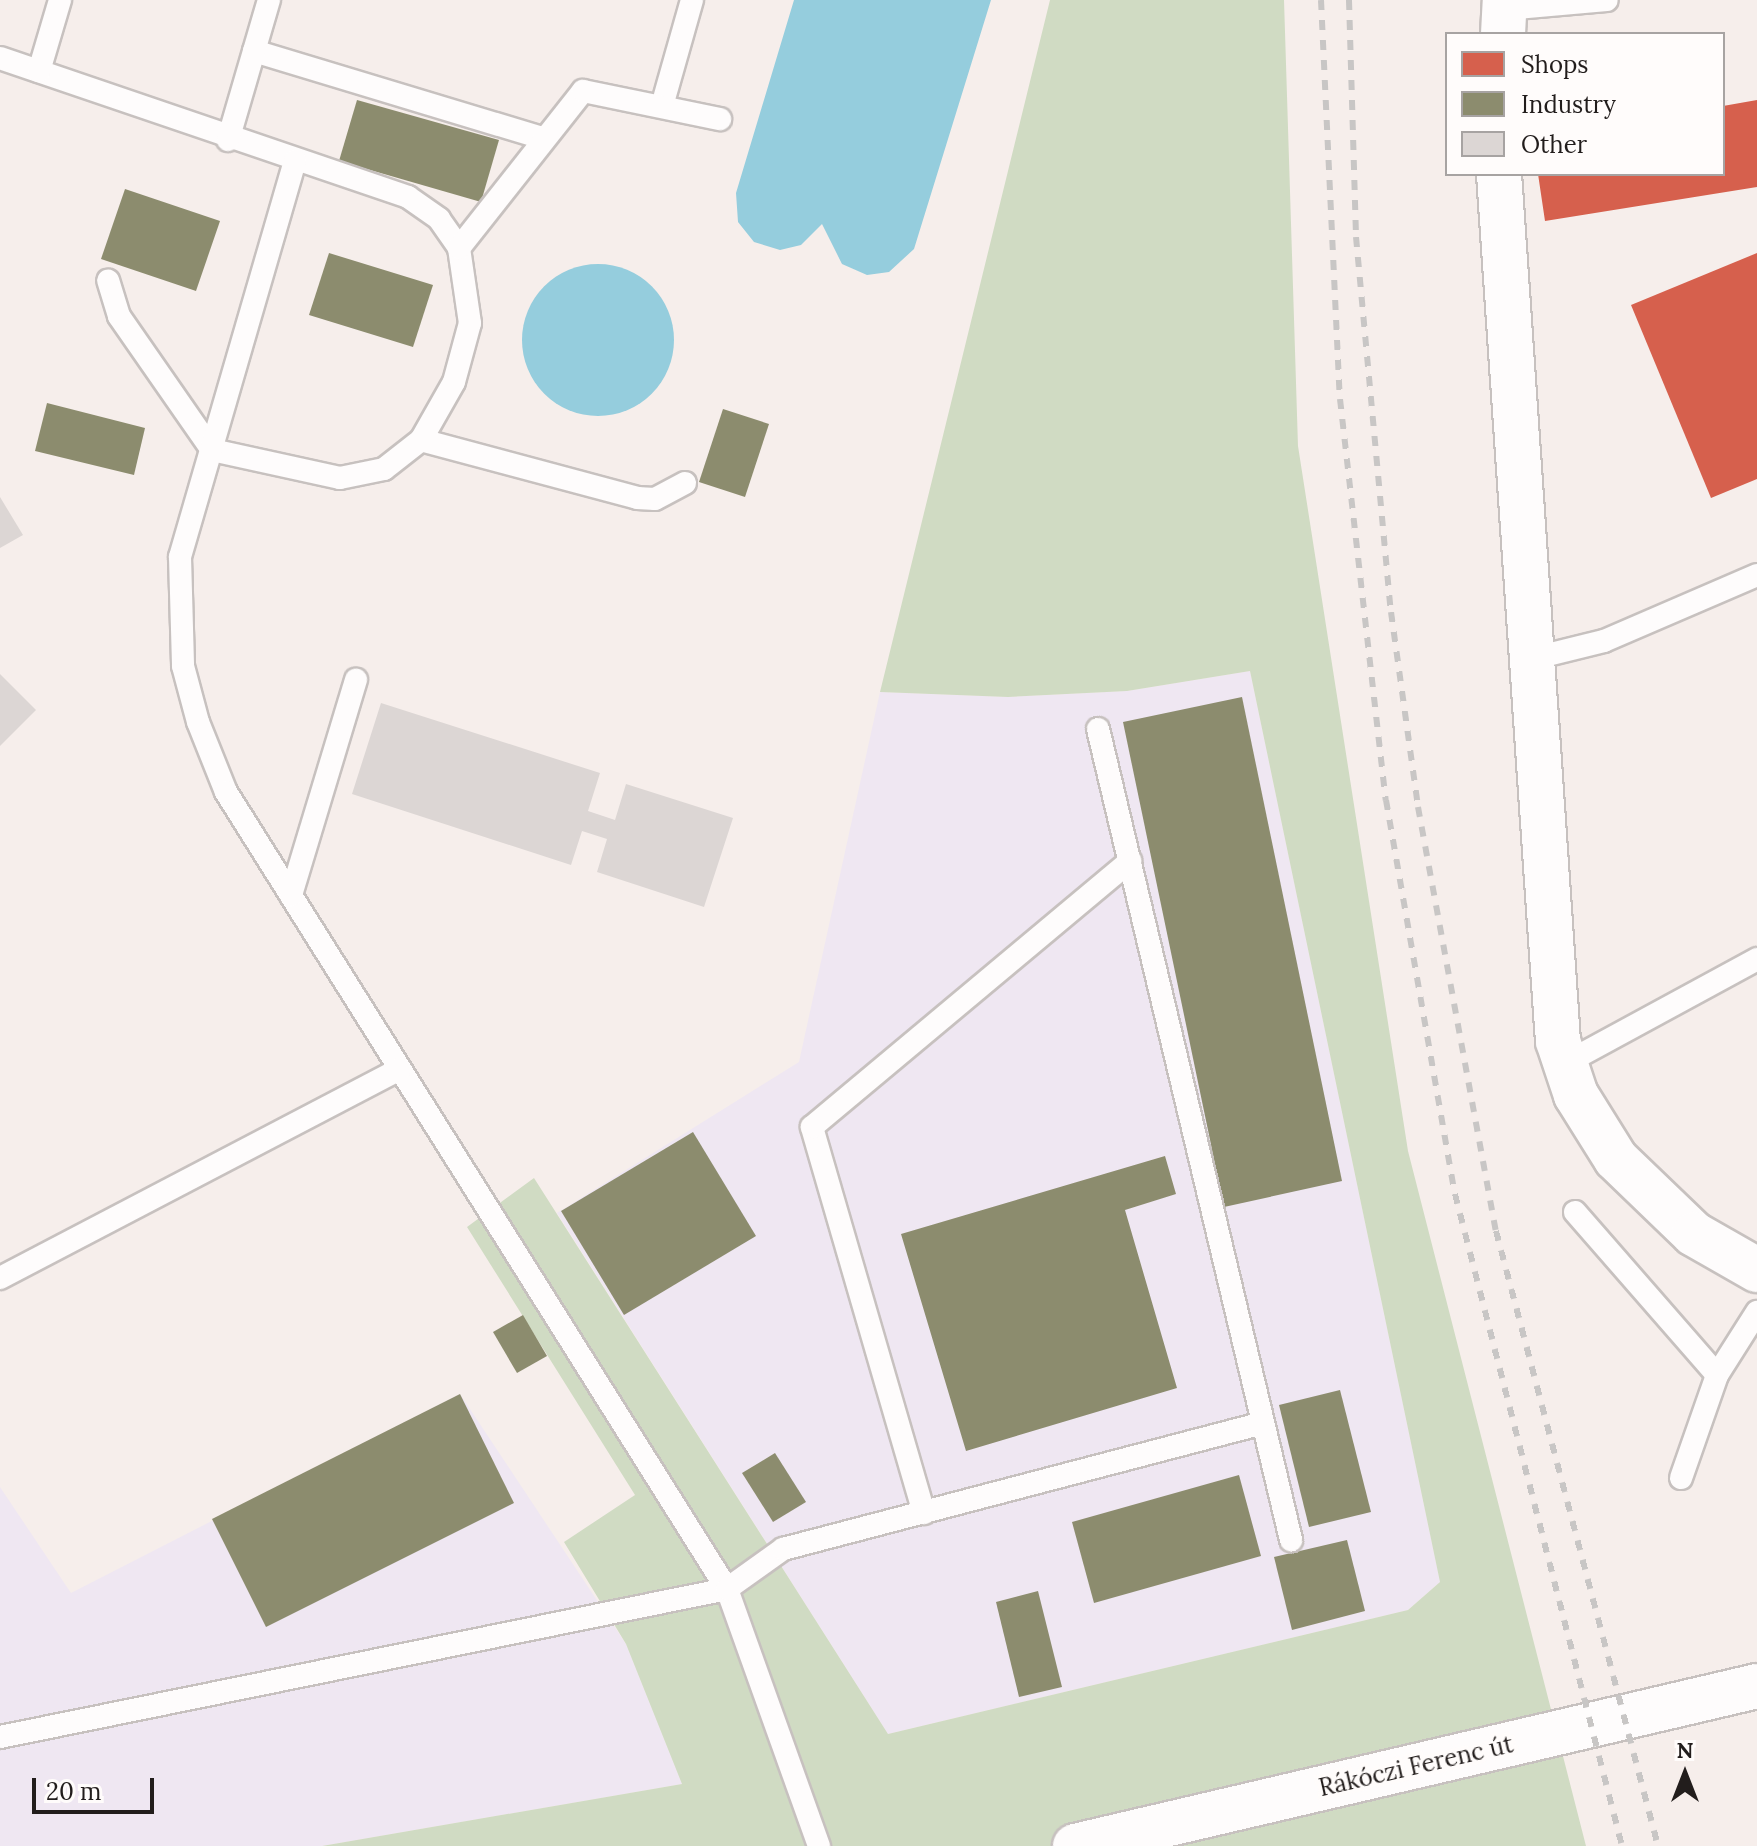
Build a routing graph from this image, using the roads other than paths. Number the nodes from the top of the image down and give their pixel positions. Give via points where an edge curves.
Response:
1 (60, 0) edge
2 (269, 0) edge
3 (692, 0) edge
4 (1607, 0) edge
5 (1504, 14) edge
6 (254, 51) junction
7 (0, 58) edge
8 (39, 71) junction
9 (662, 106) junction
10 (720, 119) dead end
11 (543, 138) junction
12 (228, 140) junction
13 (295, 161) junction
14 (1499, 176) edge
15 (459, 248) junction
16 (108, 281) dead end
17 (421, 440) junction
18 (212, 450) junction
19 (685, 483) dead end
20 (1757, 575) edge
21 (1531, 659) junction
22 (356, 680) dead end
23 (1098, 729) dead end
24 (1130, 861) junction
25 (291, 895) junction
26 (1757, 959) edge
27 (1564, 1064) junction
28 (400, 1069) junction
29 (1575, 1212) dead end
30 (1757, 1270) edge
31 (0, 1278) edge
32 (1757, 1312) edge
33 (1717, 1375) junction
34 (1263, 1423) junction
35 (1681, 1478) dead end
36 (924, 1513) junction
37 (1291, 1540) dead end
38 (727, 1589) junction
39 (1757, 1686) edge
40 (0, 1737) edge
41 (819, 1846) edge
42 (1075, 1846) edge

1 - 8 lane
2 - 6 lane
3 - 9 lane
4 - 5 lane
6 - 11 lane
6 - 12 lane
7 - 8 lane
8 - 12 lane
9 - 10 lane
9 - 11 lane via 583,91
11 - 15 lane
12 - 13 lane
13 - 15 lane via 408,197 439,219
13 - 18 lane
14 - 21 street
15 - 17 lane via 471,300 464,357
16 - 18 lane via 119,316
17 - 18 lane via 384,469 354,479
17 - 19 lane via 637,498 655,499
18 - 25 lane via 180,557 183,666 226,792
20 - 21 lane via 1604,641
21 - 27 street via 1552,1009
22 - 25 lane
23 - 24 lane
24 - 34 lane
24 - 36 lane via 812,1127
25 - 28 lane
26 - 27 lane
27 - 30 street via 1592,1123 1638,1184 1694,1234
28 - 31 lane
28 - 38 lane
29 - 33 lane
32 - 33 lane
33 - 35 lane
34 - 36 lane
34 - 37 lane
36 - 38 lane via 783,1549
38 - 40 lane
38 - 41 lane
39 - 42 street, Rákóczi Ferenc út

